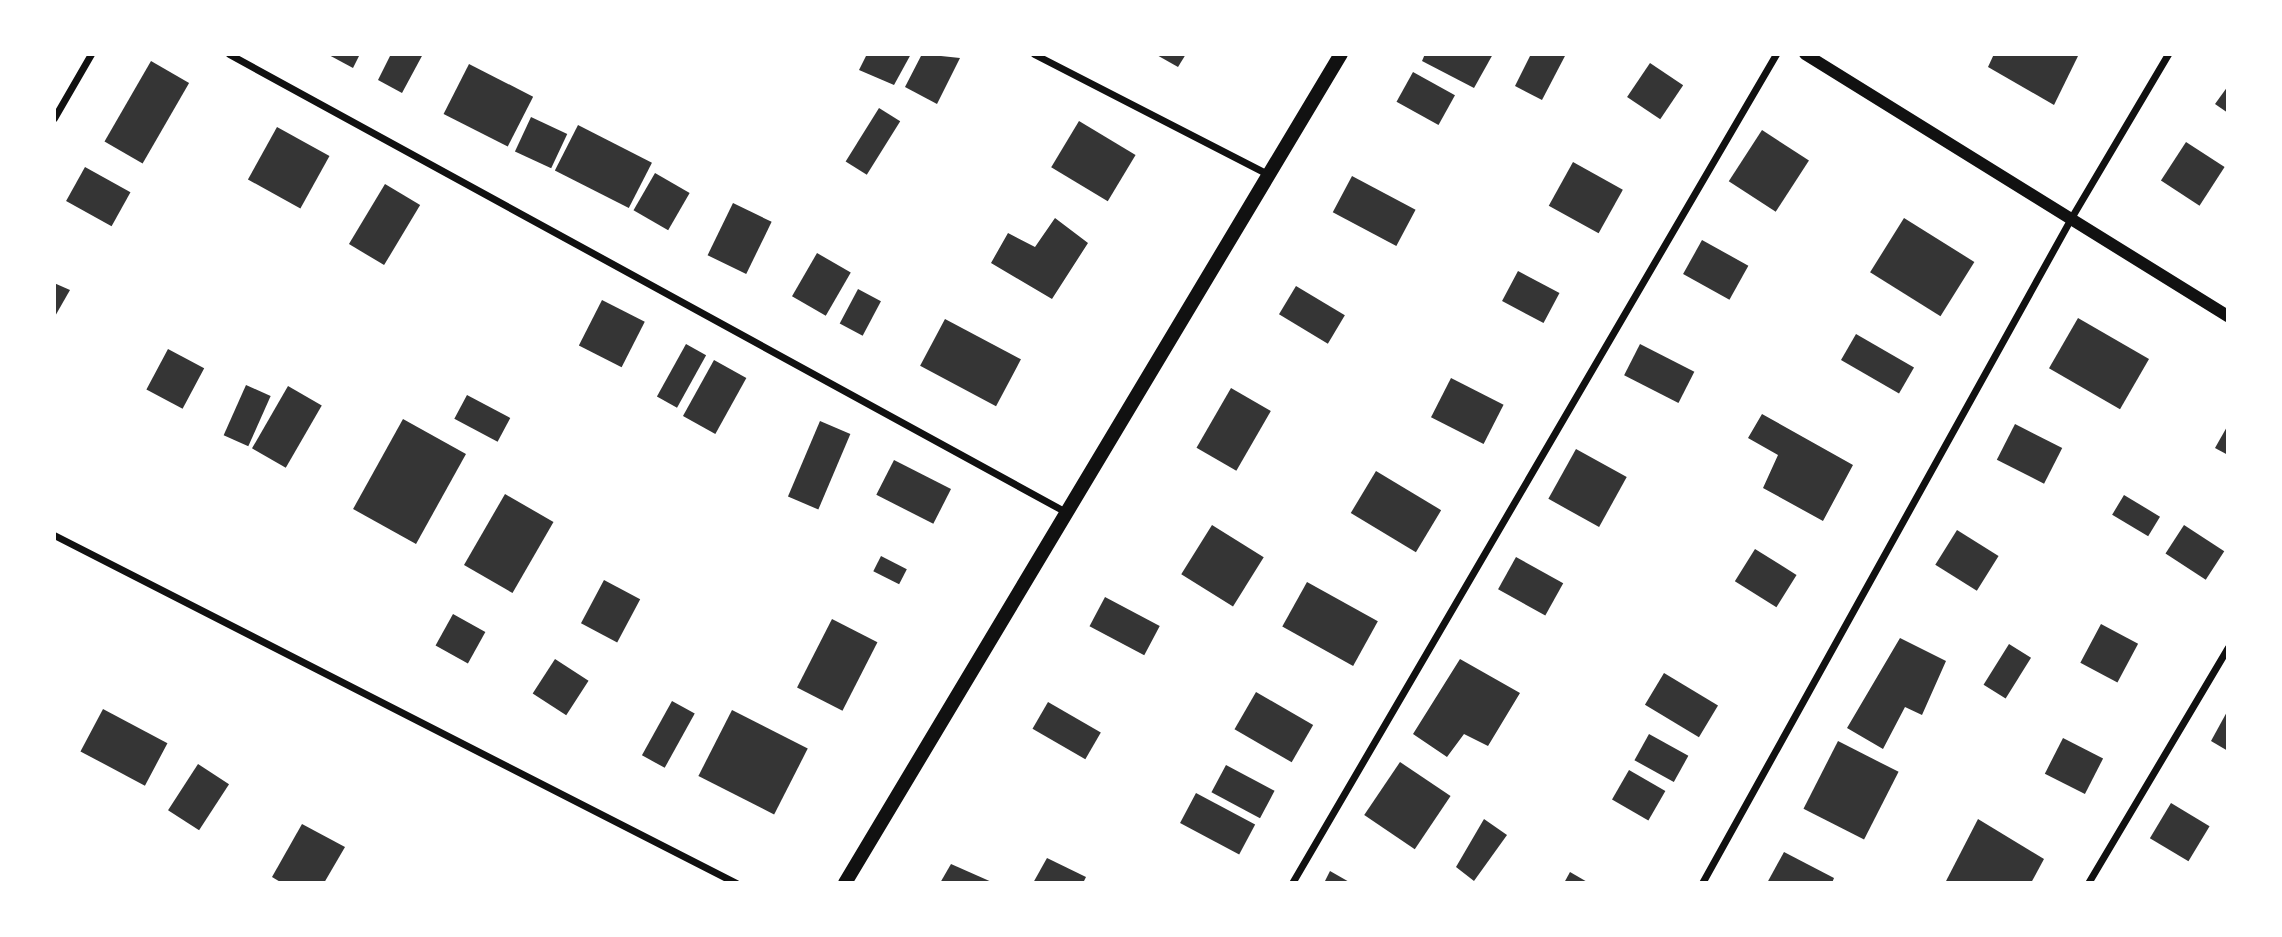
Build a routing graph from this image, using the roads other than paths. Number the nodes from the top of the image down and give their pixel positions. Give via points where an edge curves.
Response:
1 (91, 54) edge
2 (229, 54) edge
3 (1034, 54) edge
4 (1341, 54) edge
5 (1776, 54) edge
6 (1805, 54) edge
7 (2168, 54) edge
8 (54, 118) edge
9 (1269, 175) junction
10 (2071, 218) junction
11 (2228, 316) edge
12 (1066, 512) junction
13 (54, 535) edge
14 (2228, 647) edge
15 (736, 883) edge
16 (845, 883) edge
17 (1292, 883) edge
18 (1702, 883) edge
19 (2088, 883) edge

1 - 8 street
2 - 12 street
3 - 9 street
4 - 9 main road
5 - 17 street
6 - 10 street
7 - 10 street
9 - 12 main road
10 - 11 street
10 - 18 street
12 - 16 main road
13 - 15 street
14 - 19 street

